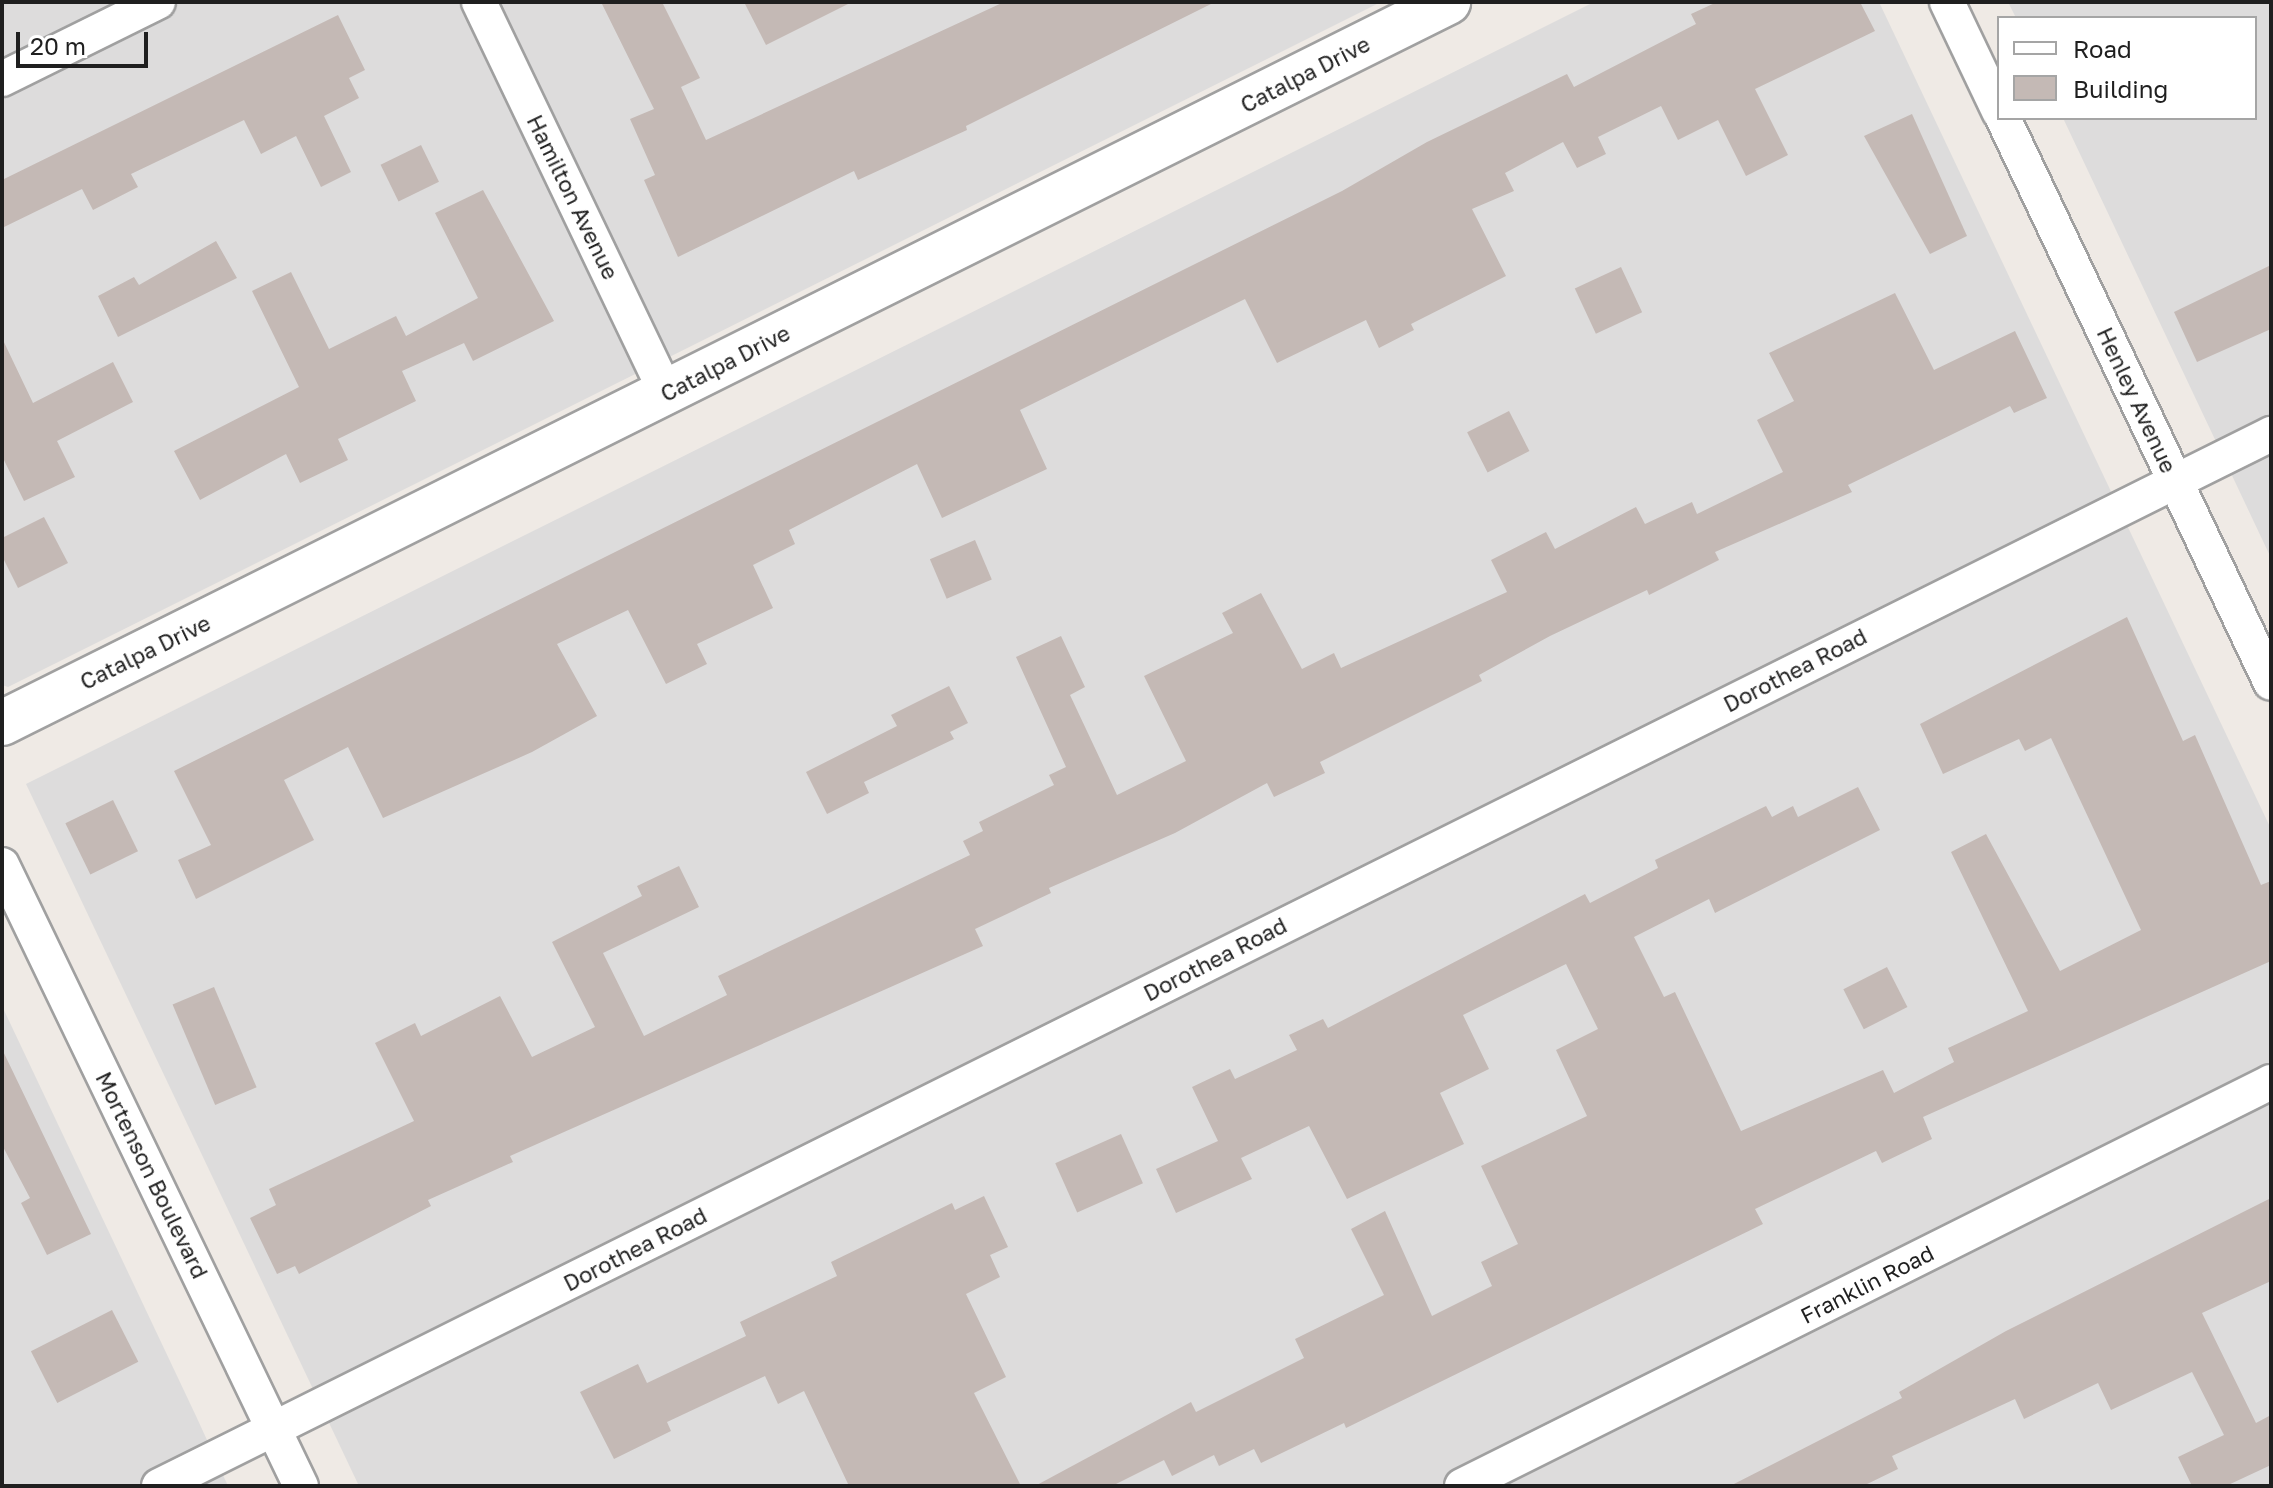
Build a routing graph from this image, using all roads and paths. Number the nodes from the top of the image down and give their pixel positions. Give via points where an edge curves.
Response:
1 (158, 2) edge
2 (479, 2) edge
3 (1448, 2) edge
4 (1947, 2) edge
5 (2, 79) edge
6 (1997, 107) edge
7 (2004, 120) edge
8 (666, 393) junction
9 (2271, 434) edge
10 (2175, 481) junction
11 (2271, 683) edge
12 (2, 723) edge
13 (2, 865) edge
14 (2271, 1082) edge
15 (274, 1429) junction
16 (159, 1486) edge
17 (301, 1486) edge
18 (1462, 1486) edge

1 - 5 street
2 - 8 street, Hamilton Avenue
3 - 8 street, Catalpa Drive
4 - 6 street
7 - 10 street, Henley Avenue
8 - 12 street, Catalpa Drive
9 - 10 street, Dorothea Road
10 - 11 street, Henley Avenue
10 - 15 street, Dorothea Road
13 - 15 street, Mortenson Boulevard
14 - 18 street, Franklin Road
15 - 16 street, Dorothea Road
15 - 17 street, Mortenson Boulevard

